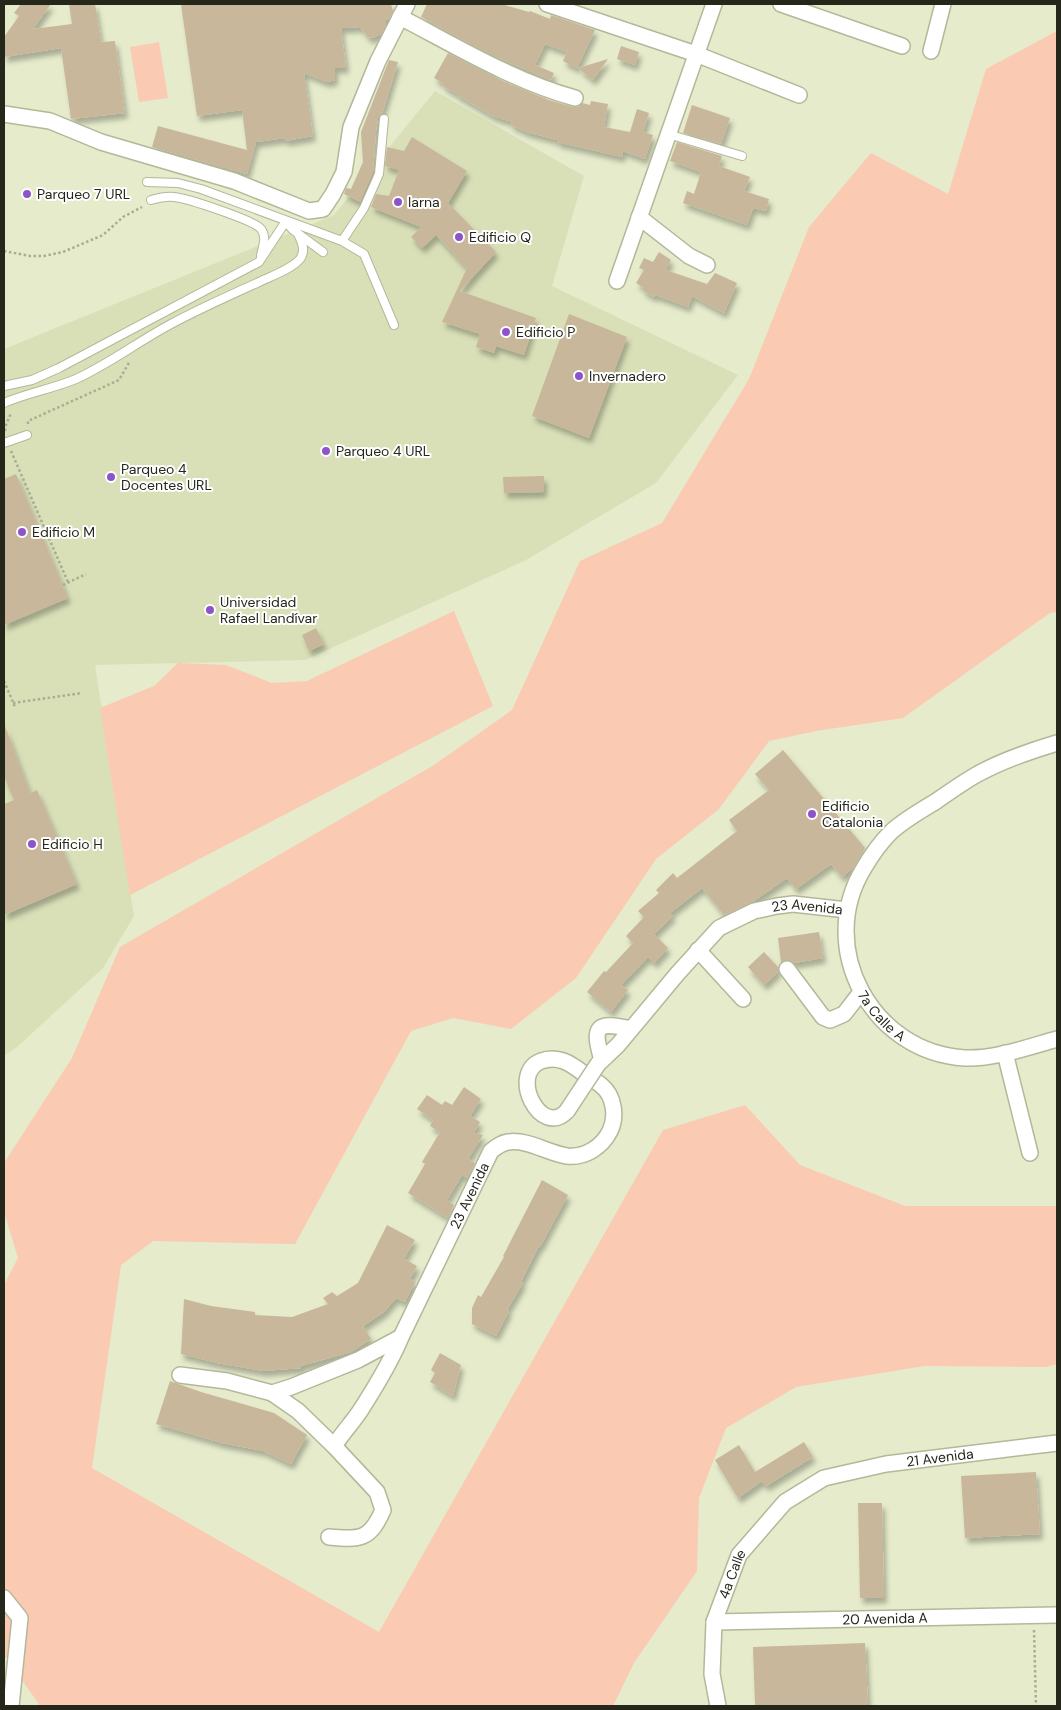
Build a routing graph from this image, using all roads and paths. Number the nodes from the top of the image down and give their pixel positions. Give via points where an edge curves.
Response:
1 (548, 4) edge
2 (714, 4) edge
3 (781, 4) edge
4 (943, 4) edge
5 (403, 10) edge
6 (902, 46) dead end
7 (931, 51) dead end
8 (696, 54) junction
9 (799, 95) dead end
10 (575, 98) dead end
11 (4, 114) edge
12 (384, 119) dead end
13 (668, 134) junction
14 (742, 156) dead end
15 (148, 202) junction
16 (639, 217) junction
17 (286, 221) junction
18 (295, 231) junction
19 (277, 234) junction
20 (342, 241) junction
21 (4, 251) edge
22 (322, 252) dead end
23 (259, 262) junction
24 (708, 266) dead end
25 (617, 281) dead end
26 (197, 295) junction
27 (204, 308) junction
28 (166, 311) junction
29 (172, 323) junction
30 (394, 325) dead end
31 (131, 360) dead end
32 (4, 386) edge
33 (4, 403) edge
34 (11, 412) dead end
35 (27, 434) joint
36 (5, 442) edge
37 (86, 574) dead end
38 (68, 582) junction
39 (62, 585) dead end
40 (4, 681) edge
41 (82, 693) dead end
42 (13, 703) junction
43 (15, 707) dead end
44 (1057, 743) edge
45 (847, 910) junction
46 (698, 950) junction
47 (787, 969) dead end
48 (861, 992) junction
49 (743, 1000) dead end
50 (631, 1029) junction
51 (1057, 1039) edge
52 (1005, 1053) junction
53 (600, 1062) junction
54 (1030, 1153) dead end
55 (401, 1337) junction
56 (180, 1375) dead end
57 (272, 1393) junction
58 (1057, 1443) edge
59 (334, 1446) junction
60 (824, 1478) joint
61 (329, 1537) dead end
62 (4, 1598) edge
63 (1034, 1615) junction
64 (1057, 1615) edge
65 (714, 1622) junction
66 (11, 1706) edge
67 (718, 1706) edge
68 (1036, 1706) edge

1 - 8 street
2 - 8 street
3 - 6 street
4 - 7 street
5 - 10 street via 537,86
5 - 11 street via 378,60 351,127 344,172 323,209 309,210 234,181 102,142 50,121
8 - 9 street
8 - 13 street
12 - 20 lane via 379,174 364,208
13 - 14 lane
13 - 16 street
15 - 17 lane via 154,190 147,182 178,183
15 - 21 path via 123,216 103,235 63,252 30,256
15 - 23 lane via 174,197 250,222 261,229 265,240
16 - 24 street via 689,256
16 - 25 street
17 - 18 lane
17 - 19 lane
17 - 20 lane
18 - 19 lane via 287,229
18 - 22 lane
18 - 27 lane via 302,243 300,259
19 - 23 lane
20 - 30 lane via 364,254
23 - 26 lane
26 - 27 lane
26 - 28 lane
27 - 29 lane
28 - 29 lane
28 - 32 lane via 59,368 32,380
29 - 33 lane via 78,377
31 - 35 path via 119,380 28,421
34 - 36 path
35 - 36 lane
36 - 38 path
37 - 38 path
38 - 39 path
40 - 42 path
41 - 42 path
42 - 43 path
44 - 45 street, 23 Avenida via 977,775 891,832 858,878
45 - 46 street, 23 Avenida via 793,904 754,911 719,928
45 - 48 street, 7a Calle A via 847,952
46 - 49 street
46 - 50 street, 23 Avenida
47 - 48 street via 823,1017 830,1020 844,1014
48 - 52 street, 7a Calle A via 888,1025 923,1048 964,1058
50 - 53 street, 23 Avenida
50 - 53 street via 611,1024 599,1029 596,1040
51 - 52 street, 7a Calle A
52 - 54 street
53 - 55 street, 23 Avenida, bridge via 567,1111 552,1117 543,1114 530,1102 527,1083 530,1070 535,1064 549,1060 566,1061 603,1086 613,1105 610,1133 590,1152 568,1156 518,1142 508,1142 491,1151
55 - 57 street via 340,1368
55 - 59 street, 23 Avenida via 395,1354 361,1410
56 - 57 street via 227,1381
57 - 59 street via 298,1411
58 - 60 street, 21 Avenida via 886,1464
59 - 61 street via 377,1492 383,1510 369,1533 358,1538
60 - 65 street, 4a Calle via 785,1502 740,1555
62 - 66 street via 20,1618
63 - 64 street, 20 Avenida A
63 - 65 street, 20 Avenida A
63 - 68 path
65 - 67 street, 4a Calle via 712,1674

